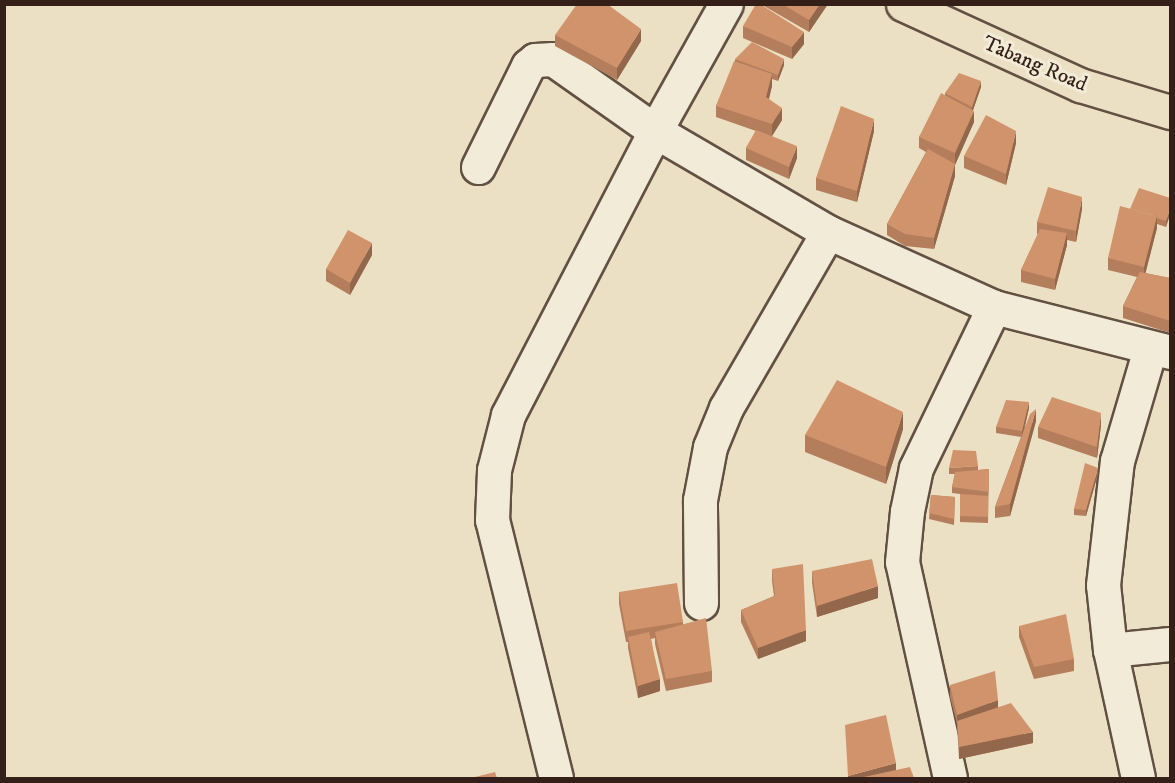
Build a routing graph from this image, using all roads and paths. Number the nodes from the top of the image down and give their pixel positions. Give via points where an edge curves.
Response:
1 (726, 4) edge
2 (903, 4) edge
3 (1170, 112) edge
4 (655, 131) junction
5 (478, 167) dead end
6 (828, 231) junction
7 (994, 307) junction
8 (1160, 351) edge
9 (701, 603) dead end
10 (1170, 644) edge
11 (1110, 650) junction
12 (556, 778) edge
13 (950, 778) edge
14 (1138, 778) edge

1 - 4 street
2 - 3 main road, Tabang Road via 1080,85
4 - 5 street via 553,59 542,58 528,66
4 - 6 street
4 - 12 street via 508,415 494,470 492,520
6 - 7 street
6 - 9 street via 726,408 710,447 700,500
7 - 8 street
7 - 13 street via 916,468 902,562
8 - 11 street via 1118,461 1103,585
10 - 11 street
11 - 14 street

